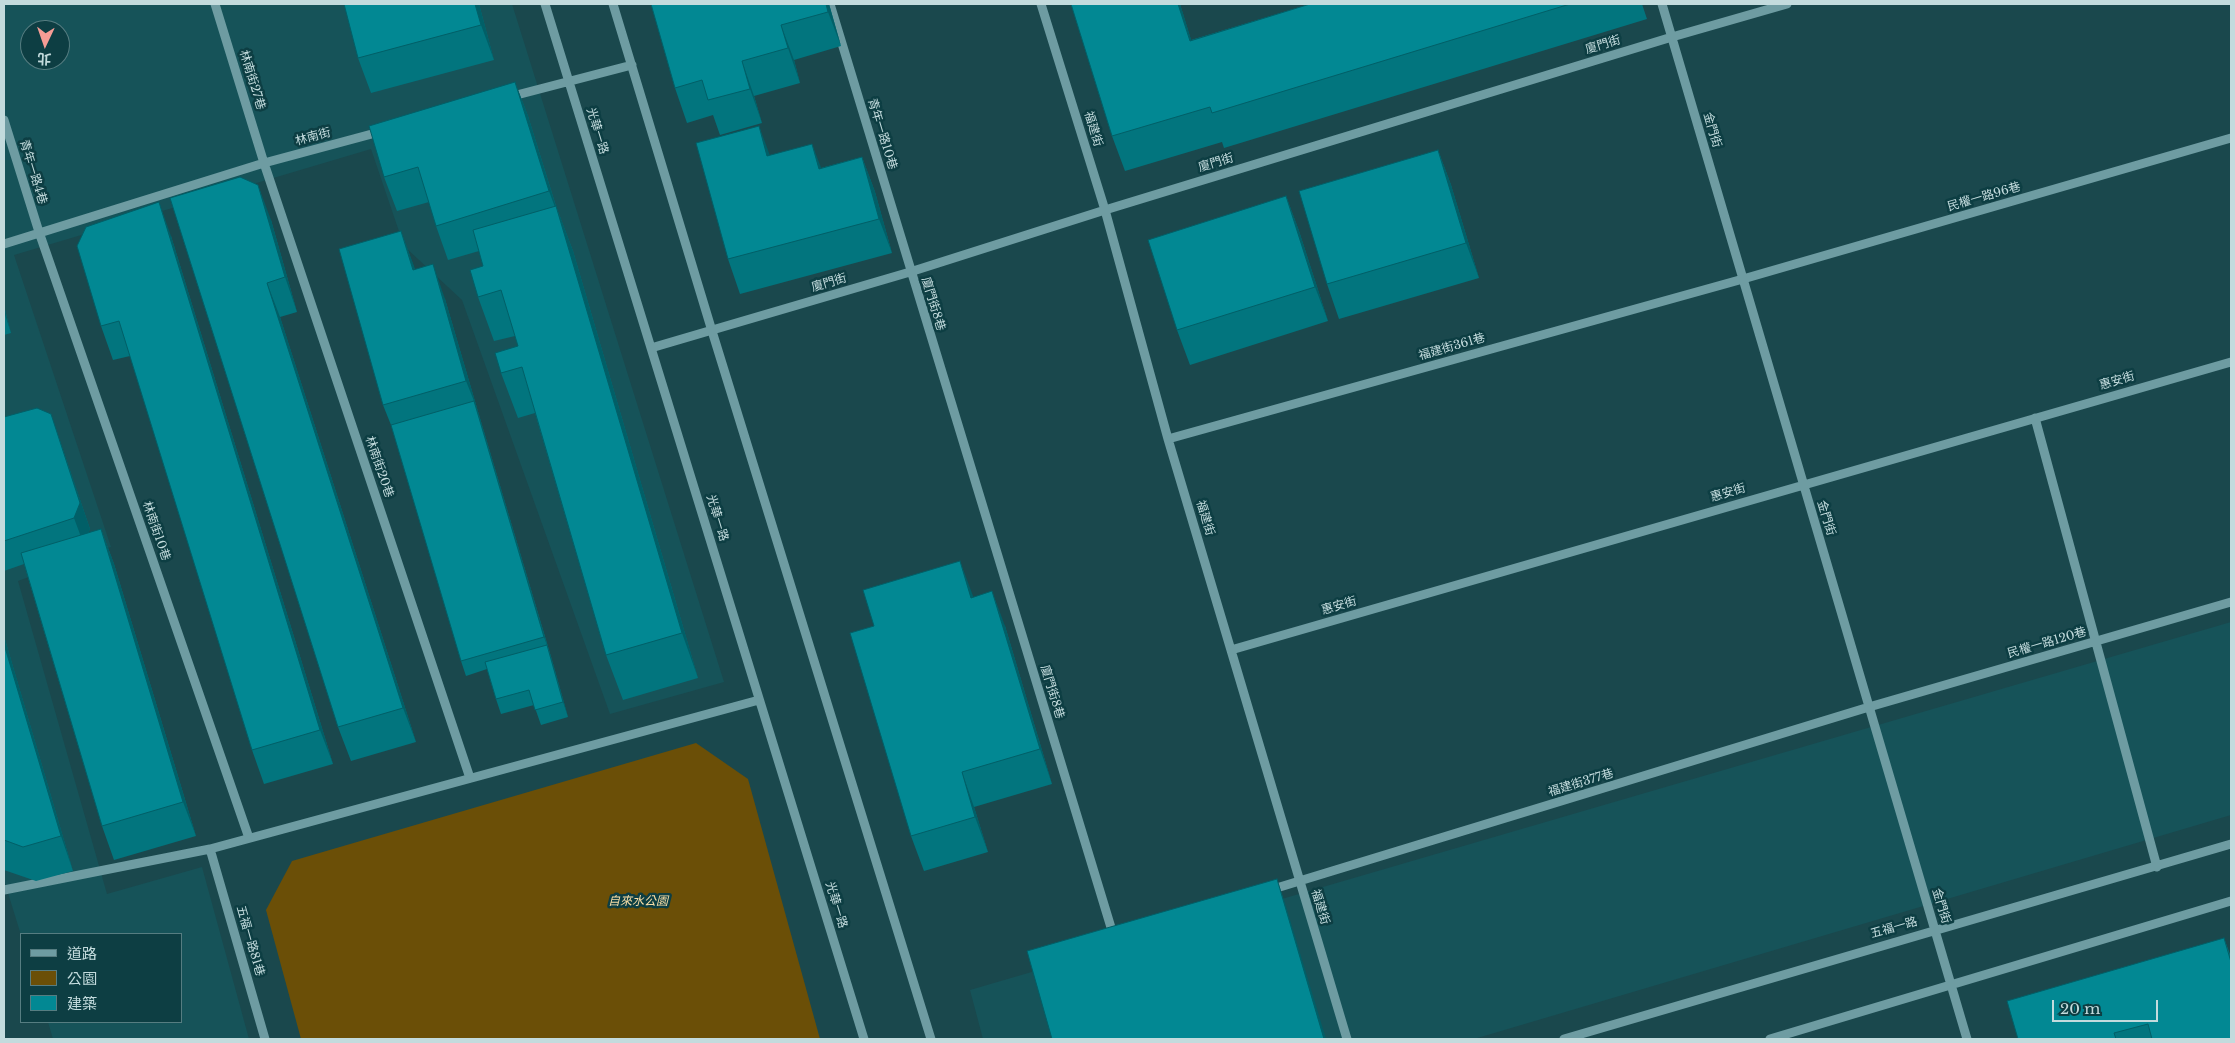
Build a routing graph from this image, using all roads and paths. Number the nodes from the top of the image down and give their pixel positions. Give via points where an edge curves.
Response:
1 (215, 4) edge
2 (545, 4) edge
3 (614, 4) edge
4 (830, 4) edge
5 (1041, 4) edge
6 (1662, 4) edge
7 (1788, 4) edge
8 (1672, 37) junction
9 (632, 65) junction
10 (570, 81) junction
11 (498, 100) edge
12 (4, 120) edge
13 (395, 128) edge
14 (2231, 138) edge
15 (264, 163) junction
16 (1105, 210) junction
17 (39, 232) junction
18 (4, 244) edge
19 (910, 272) junction
20 (1743, 279) junction
21 (712, 331) junction
22 (651, 348) junction
23 (2231, 362) edge
24 (2035, 418) junction
25 (1168, 439) junction
26 (1803, 484) junction
27 (2231, 602) edge
28 (2095, 642) junction
29 (1231, 650) junction
30 (759, 700) junction
31 (1870, 708) junction
32 (470, 778) junction
33 (249, 838) junction
34 (2231, 844) edge
35 (210, 849) junction
36 (2157, 867) junction
37 (1299, 882) junction
38 (4, 890) edge
39 (1262, 893) edge
40 (2231, 902) edge
41 (1132, 928) edge
42 (1935, 930) junction
43 (1951, 985) junction
44 (265, 1039) edge
45 (864, 1039) edge
46 (931, 1039) edge
47 (1347, 1039) edge
48 (1564, 1039) edge
49 (1770, 1039) edge
50 (1967, 1039) edge

1 - 15 street, 林南街27巷
2 - 10 street, 光華一路
3 - 9 street
4 - 19 street, 青年一路10巷
5 - 16 street, 福建街
6 - 8 street, 金門街
7 - 8 street, 廈門街
8 - 16 street, 廈門街
8 - 20 street, 金門街
9 - 10 street
9 - 21 street
10 - 11 street
10 - 22 street, 光華一路
12 - 17 street, 青年一路4巷
13 - 15 street, 林南街
14 - 20 street, 民權一路96巷
15 - 17 street, 林南街
15 - 32 street, 林南街20巷
16 - 19 street, 廈門街
16 - 25 street, 福建街
17 - 18 street, 林南街
17 - 33 street, 林南街10巷
19 - 21 street, 廈門街
19 - 41 street, 廈門街8巷 via 1113,934
20 - 25 street, 福建街361巷
20 - 26 street, 金門街
21 - 22 street, 廈門街
21 - 46 street
22 - 30 street, 光華一路
23 - 24 street, 惠安街
24 - 26 street, 惠安街
24 - 28 street
25 - 29 street, 福建街
26 - 29 street, 惠安街
26 - 31 street, 金門街
27 - 28 street, 民權一路120巷
28 - 31 street, 民權一路120巷
28 - 36 street
29 - 37 street, 福建街
30 - 32 street
30 - 45 street, 光華一路
31 - 37 street, 福建街377巷
31 - 42 street, 金門街
32 - 33 street
33 - 35 street
34 - 36 street, 五福一路
35 - 38 street
35 - 44 street, 五福一路81巷
36 - 42 street, 五福一路
37 - 39 street
37 - 47 street, 福建街
40 - 43 street
42 - 43 street, 金門街
42 - 48 street, 五福一路
43 - 49 street
43 - 50 street, 金門街

